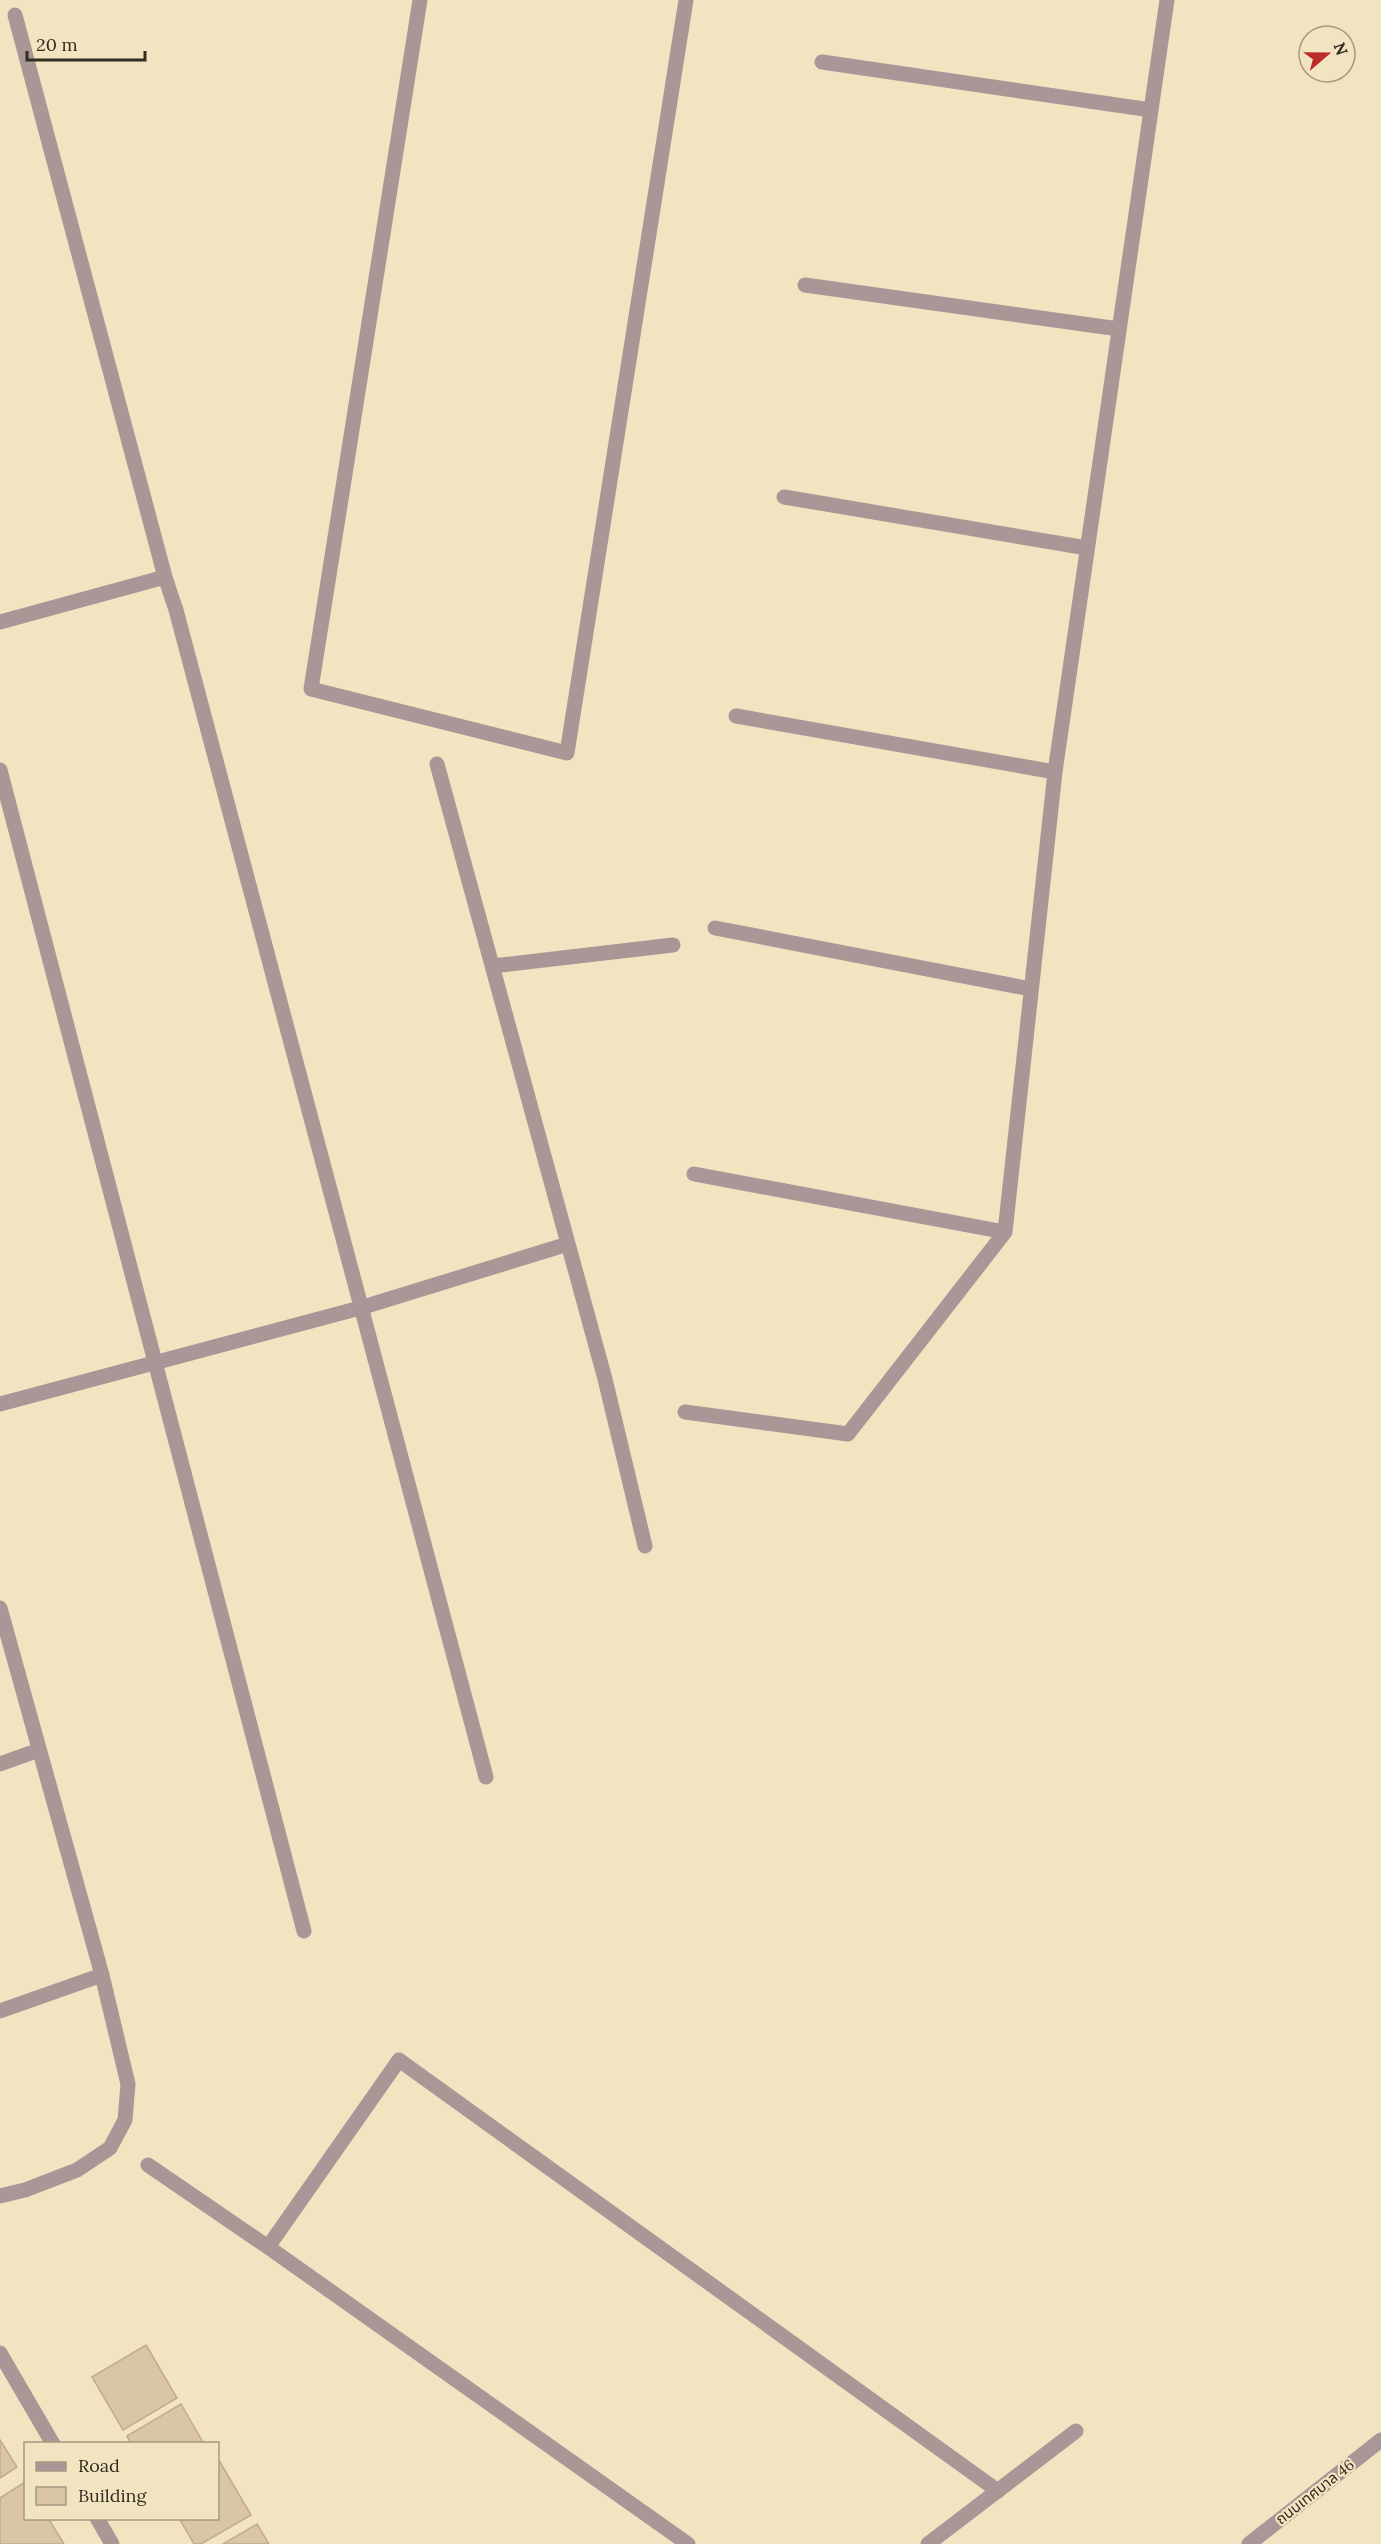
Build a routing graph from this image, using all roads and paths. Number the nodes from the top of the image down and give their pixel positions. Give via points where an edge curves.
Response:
1 (420, 0) edge
2 (686, 0) edge
3 (1167, 0) edge
4 (15, 15) dead end
5 (822, 62) dead end
6 (1151, 110) junction
7 (805, 285) dead end
8 (1119, 329) junction
9 (784, 497) dead end
10 (1087, 548) junction
11 (165, 578) junction
12 (0, 622) edge
13 (736, 716) dead end
14 (437, 764) dead end
15 (0, 770) edge
16 (1055, 772) junction
17 (715, 928) dead end
18 (673, 945) dead end
19 (493, 966) junction
20 (1031, 989) junction
21 (694, 1174) dead end
22 (1005, 1232) junction
23 (568, 1244) junction
24 (360, 1308) junction
25 (156, 1361) junction
26 (0, 1404) edge
27 (685, 1412) dead end
28 (645, 1546) dead end
29 (0, 1608) edge
30 (39, 1750) junction
31 (0, 1764) edge
32 (486, 1777) dead end
33 (304, 1931) dead end
34 (102, 1976) junction
35 (0, 2012) edge
36 (148, 2165) dead end
37 (0, 2196) edge
38 (268, 2247) junction
39 (0, 2353) edge
40 (1076, 2431) dead end
41 (1381, 2440) edge
42 (52, 2442) edge
43 (998, 2491) junction
44 (98, 2520) edge
45 (112, 2544) edge
46 (688, 2544) edge
47 (928, 2544) edge
48 (1249, 2544) edge

1 - 2 street via 311,689 567,753
3 - 6 street
4 - 11 street
5 - 6 street
6 - 8 street
7 - 8 street
8 - 10 street
9 - 10 street
10 - 16 street
11 - 12 street
11 - 24 street
13 - 16 street
14 - 19 street
15 - 25 street
16 - 20 street
17 - 20 street
18 - 19 street
19 - 23 street
20 - 22 street
21 - 22 street
22 - 27 street via 848,1434
23 - 24 street
23 - 28 street
24 - 25 street
24 - 32 street
25 - 26 street
25 - 33 street
29 - 30 street
30 - 31 street
30 - 34 street
34 - 35 street
34 - 37 street via 128,2084 125,2120 110,2148 76,2170
36 - 38 street
38 - 43 street via 399,2060
38 - 46 street
39 - 42 street
40 - 43 street
41 - 48 street, ถนนเทศบาล 46
43 - 47 street
44 - 45 street

